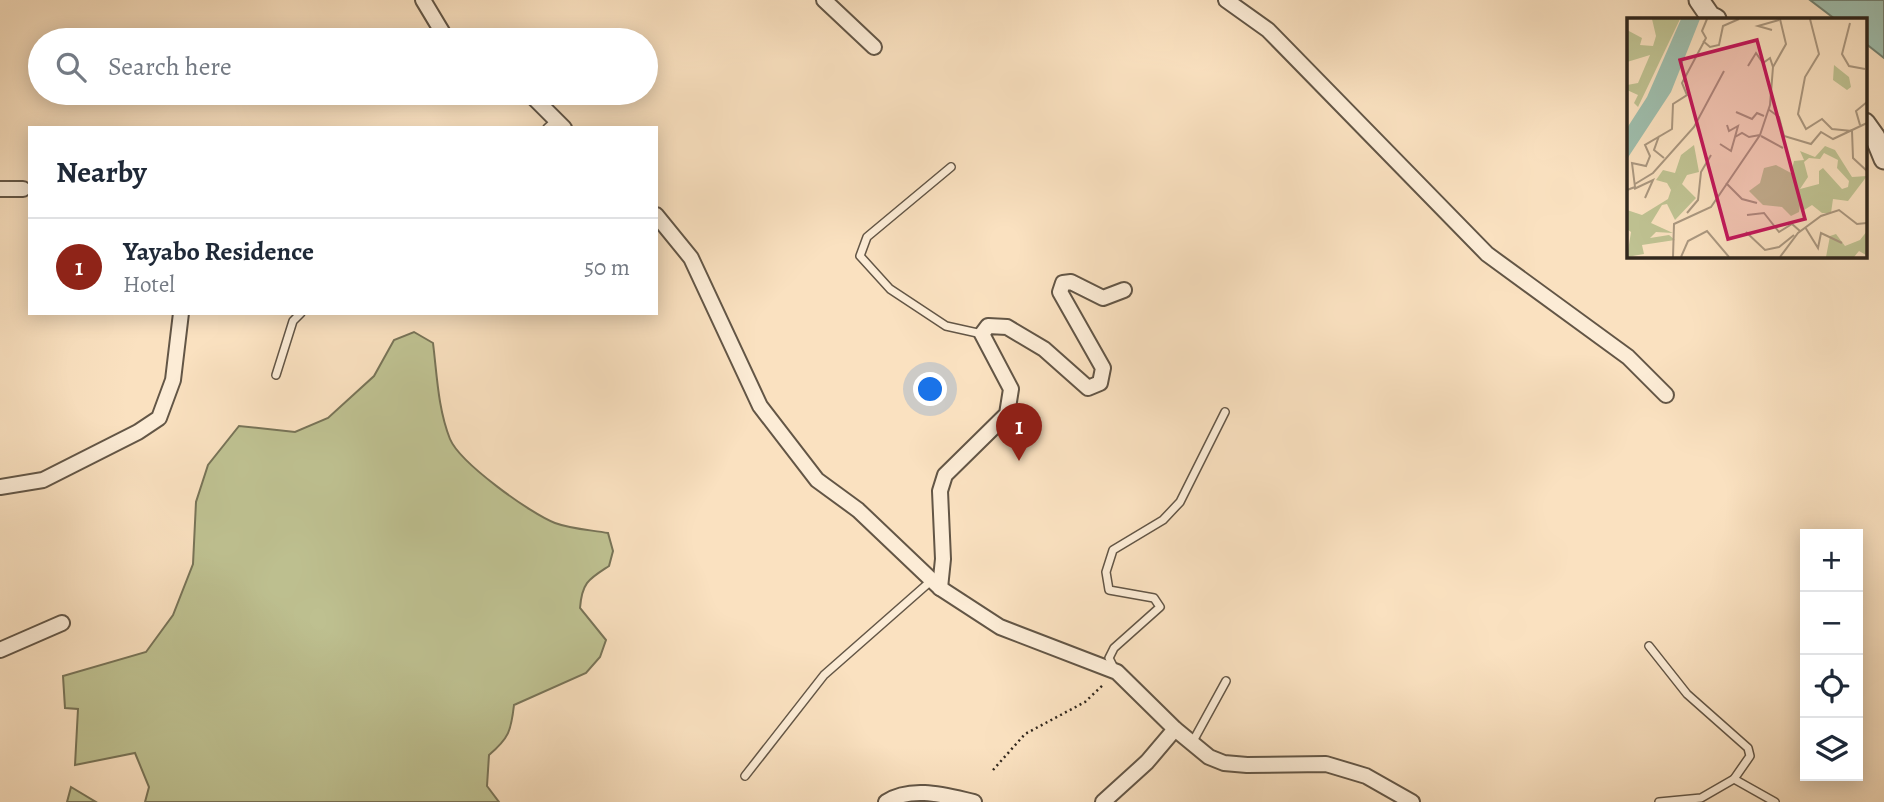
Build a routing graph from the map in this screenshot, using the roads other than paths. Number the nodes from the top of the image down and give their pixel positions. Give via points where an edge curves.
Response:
1 (423, 0) edge
2 (824, 0) edge
3 (1226, 0) edge
4 (1699, 0) edge
5 (1714, 18) edge
6 (440, 28) edge
7 (874, 47) dead end
8 (539, 105) edge
9 (555, 125) edge
10 (1867, 126) edge
11 (1884, 159) edge
12 (951, 167) dead end
13 (23, 188) dead end
14 (0, 189) edge
15 (658, 217) edge
16 (1124, 290) dead end
17 (181, 315) edge
18 (299, 315) edge
19 (982, 334) junction
20 (276, 375) dead end
21 (1666, 396) dead end
22 (1225, 412) dead end
23 (0, 487) edge
24 (936, 584) junction
25 (62, 622) dead end
26 (1648, 646) dead end
27 (0, 650) edge
28 (1117, 672) junction
29 (1226, 681) dead end
30 (1175, 729) junction
31 (1192, 743) junction
32 (746, 776) dead end
33 (1734, 779) junction
34 (886, 802) edge
35 (974, 802) edge
36 (1103, 802) edge
37 (1412, 802) edge
38 (1659, 802) edge
39 (1775, 802) edge

1 - 6 street
2 - 7 street
3 - 21 street via 1268,30 1487,254 1628,357
4 - 5 street
8 - 9 street
10 - 11 street
12 - 19 lane via 867,237 860,256 890,289 946,326
13 - 14 street
15 - 24 street via 691,257 760,406 817,480 858,510
16 - 19 street via 1103,298 1070,282 1063,284 1060,292 1103,368 1100,383 1088,388 1044,349 1007,327 988,326
17 - 23 street via 173,380 159,418 43,480
18 - 20 lane
19 - 24 street via 1011,389 1007,414 945,475 940,491 943,559
22 - 28 lane via 1180,502 1163,520 1113,550 1106,572 1109,590 1154,598 1160,607 1114,648 1110,658
24 - 28 street via 1000,627
24 - 32 lane via 824,675
25 - 27 street
26 - 33 lane via 1686,694 1748,748 1750,756
28 - 30 street
29 - 31 lane
30 - 31 street
30 - 36 street
31 - 37 street via 1224,763 1326,764 1366,776
33 - 38 lane via 1701,798
33 - 39 lane
34 - 35 street via 930,793

